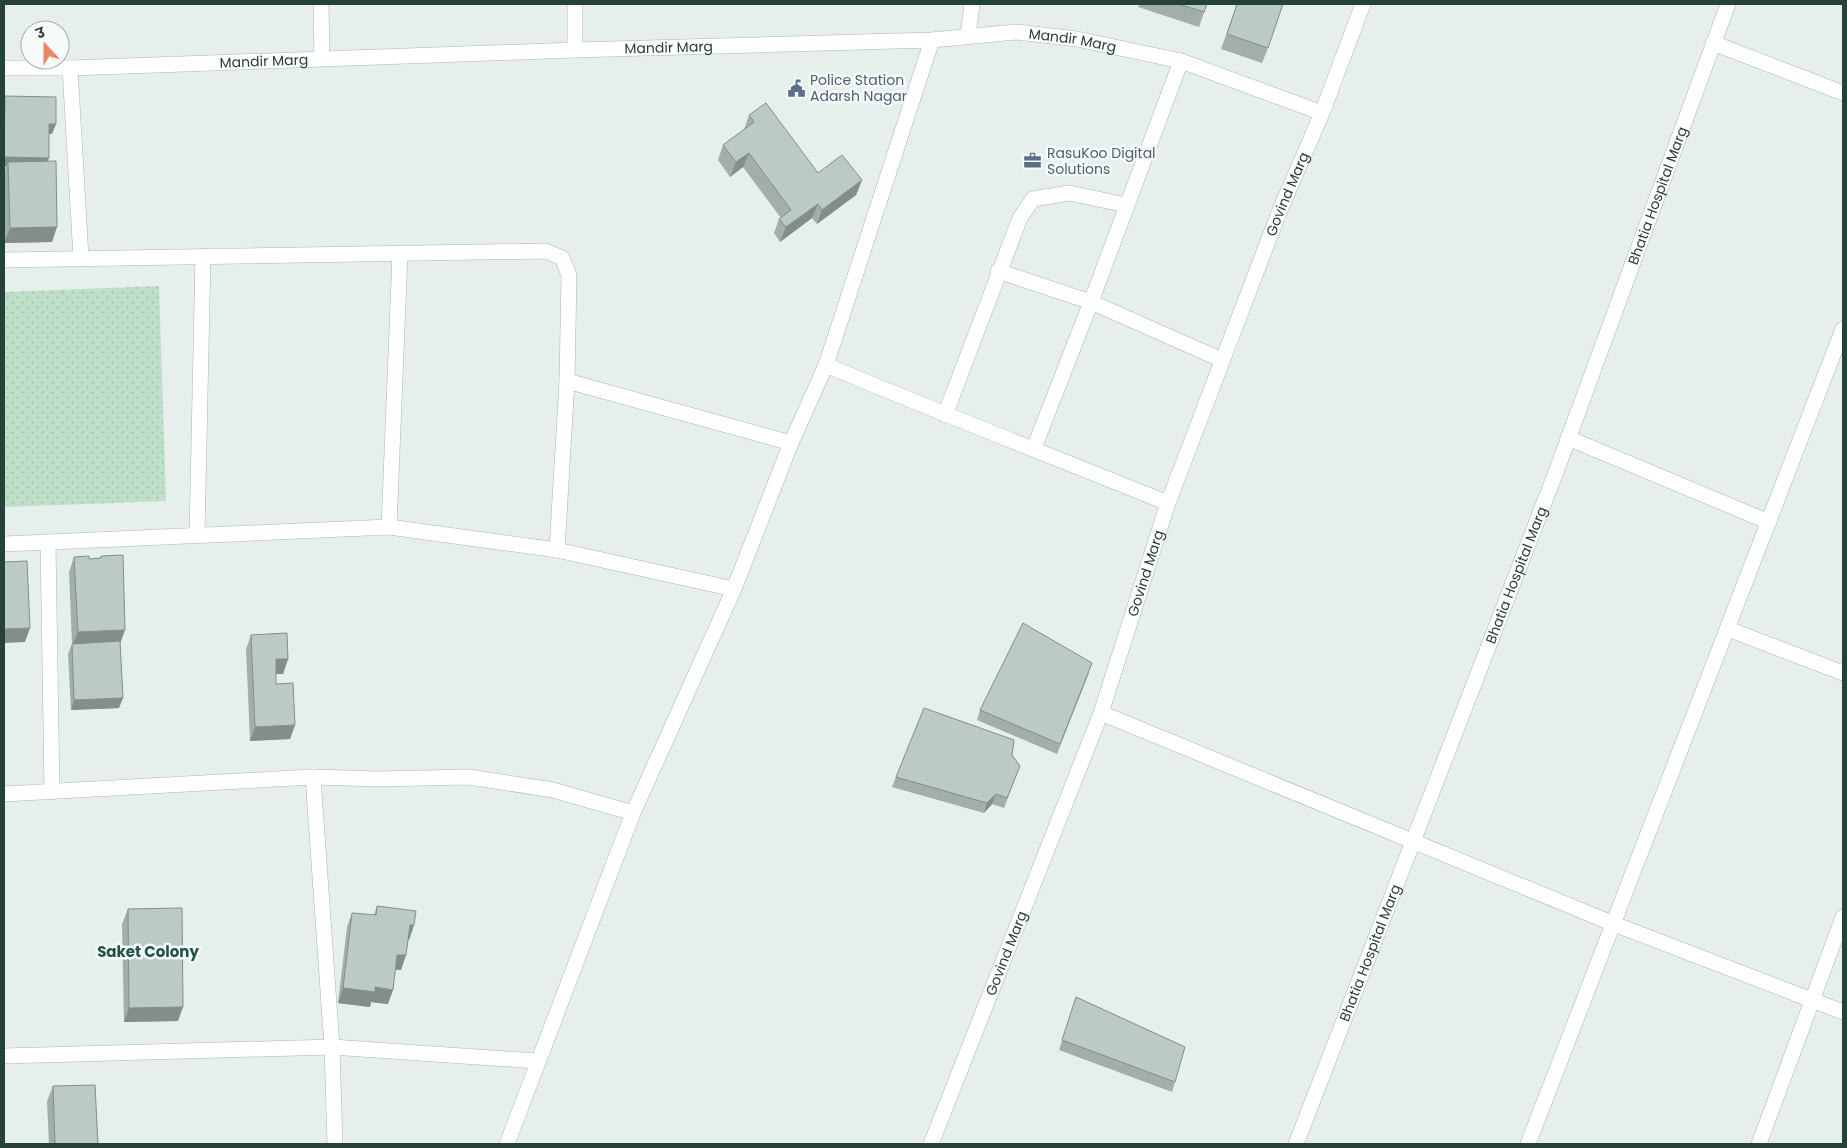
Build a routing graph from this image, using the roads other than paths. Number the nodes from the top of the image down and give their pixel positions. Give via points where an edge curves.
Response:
1 (321, 4) edge
2 (575, 4) edge
3 (972, 4) edge
4 (1363, 4) edge
5 (1728, 4) edge
6 (968, 36) junction
7 (932, 40) junction
8 (1713, 43) junction
9 (575, 50) junction
10 (322, 58) junction
11 (1181, 60) junction
12 (4, 68) edge
13 (20, 68) edge
14 (70, 68) joint
15 (1843, 93) edge
16 (1322, 113) junction
17 (1126, 205) junction
18 (400, 254) junction
19 (203, 256) junction
20 (81, 258) junction
21 (4, 260) edge
22 (998, 271) junction
23 (1091, 302) junction
24 (1843, 329) edge
25 (1222, 360) junction
26 (826, 365) junction
27 (567, 380) junction
28 (945, 415) junction
29 (1568, 438) junction
30 (791, 443) junction
31 (1034, 448) junction
32 (1168, 503) junction
33 (1769, 522) junction
34 (389, 527) junction
35 (197, 534) junction
36 (48, 542) junction
37 (4, 544) edge
38 (557, 550) junction
39 (734, 589) junction
40 (1728, 629) junction
41 (1843, 673) edge
42 (1101, 713) junction
43 (313, 777) junction
44 (52, 792) junction
45 (4, 794) edge
46 (633, 813) junction
47 (1412, 842) junction
48 (1843, 917) edge
49 (1614, 924) junction
50 (1812, 1000) junction
51 (1843, 1012) edge
52 (332, 1047) junction
53 (4, 1056) edge
54 (537, 1061) junction
55 (335, 1144) edge
56 (507, 1144) edge
57 (931, 1144) edge
58 (1296, 1144) edge
59 (1528, 1144) edge
60 (1759, 1144) edge

1 - 10 street
2 - 9 street
3 - 6 street
4 - 16 street, Govind Marg
5 - 8 street, Bhatia Hospital Marg
6 - 7 street, Mandir Marg
6 - 11 street, Mandir Marg via 1016,32 1077,39
7 - 9 street, Mandir Marg
7 - 26 street
8 - 15 street
8 - 29 street, Bhatia Hospital Marg
9 - 10 street, Mandir Marg
10 - 14 street, Mandir Marg
11 - 16 street, Mandir Marg
11 - 17 street
12 - 13 street, Mandir Marg
14 - 20 street
16 - 25 street, Govind Marg via 1280,210
17 - 22 street via 1069,193 1033,199 1020,218
17 - 23 street
18 - 19 street
18 - 27 street via 546,251 562,258 569,275
18 - 34 street
19 - 20 street
19 - 35 street
20 - 21 street
22 - 23 street
22 - 28 street
23 - 25 street
23 - 31 street
24 - 33 street
25 - 32 street, Govind Marg
26 - 28 street
26 - 30 street
27 - 30 street
27 - 38 street
28 - 31 street
29 - 33 street
29 - 47 street, Bhatia Hospital Marg
30 - 39 street
31 - 32 street
32 - 42 street, Govind Marg
33 - 40 street
34 - 35 street
34 - 38 street
35 - 36 street
36 - 37 street
36 - 44 street
38 - 39 street
39 - 46 street
40 - 41 street
40 - 49 street
42 - 47 street
42 - 57 street, Govind Marg
43 - 44 street
43 - 46 street via 469,778 553,790
43 - 52 street
44 - 45 street
46 - 54 street
47 - 49 street
47 - 58 street, Bhatia Hospital Marg
48 - 50 street
49 - 50 street
49 - 59 street
50 - 51 street
50 - 60 street
52 - 53 street
52 - 54 street
52 - 55 street
54 - 56 street

